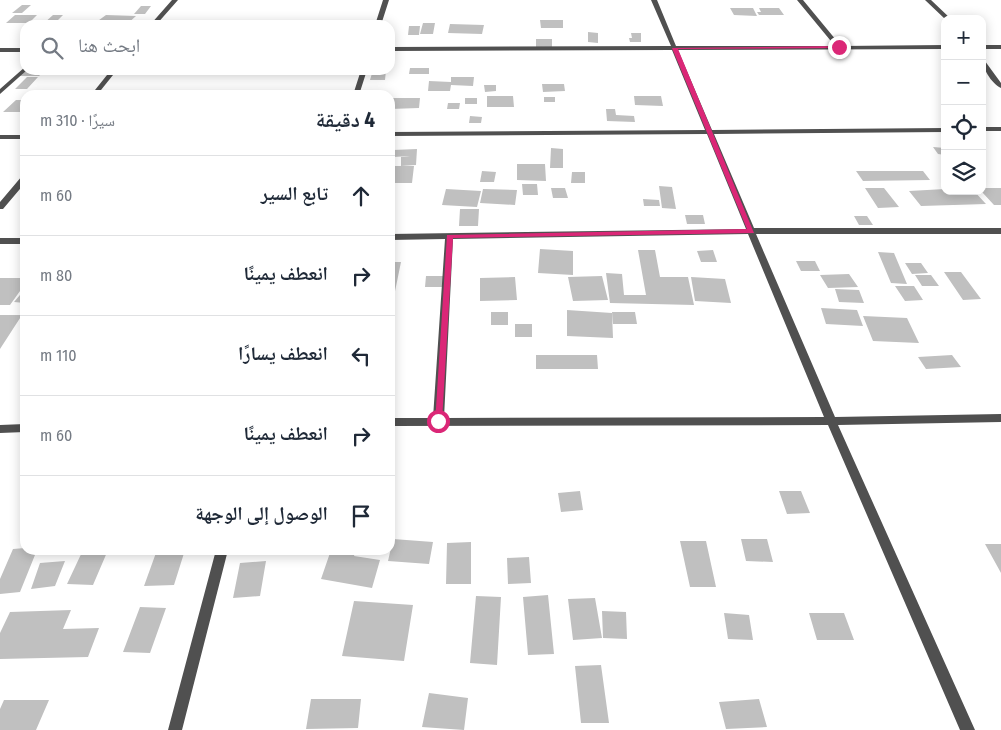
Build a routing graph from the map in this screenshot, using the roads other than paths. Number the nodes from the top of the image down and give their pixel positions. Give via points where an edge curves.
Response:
1 (174, 0) edge
2 (386, 0) edge
3 (654, 0) edge
4 (800, 0) edge
5 (928, 0) edge
6 (944, 15) edge
7 (157, 20) edge
8 (380, 20) edge
9 (839, 47) junction
10 (941, 47) edge
11 (986, 47) edge
12 (1001, 47) edge
13 (675, 48) junction
14 (395, 49) edge
15 (0, 50) edge
16 (20, 50) edge
17 (983, 60) edge
18 (20, 74) edge
19 (110, 75) edge
20 (362, 75) edge
21 (1001, 86) edge
22 (98, 90) edge
23 (358, 90) edge
24 (0, 92) edge
25 (986, 129) edge
26 (1001, 129) edge
27 (709, 130) junction
28 (941, 130) edge
29 (395, 134) edge
30 (0, 137) edge
31 (20, 137) edge
32 (20, 184) edge
33 (0, 208) edge
34 (752, 231) junction
35 (1001, 231) edge
36 (395, 236) edge
37 (449, 236) junction
38 (0, 241) edge
39 (20, 241) edge
40 (1001, 418) edge
41 (438, 421) junction
42 (831, 421) junction
43 (395, 422) edge
44 (20, 428) edge
45 (0, 429) edge
46 (221, 555) edge
47 (175, 730) edge
48 (968, 730) edge

1 - 7 street
2 - 8 street
3 - 13 street
4 - 9 street
5 - 6 street
9 - 10 street
9 - 13 street
11 - 12 street
13 - 14 street
13 - 27 street
15 - 16 street
17 - 21 street
18 - 24 street
19 - 22 street
20 - 23 street
25 - 26 street
27 - 28 street
27 - 29 street
27 - 34 street
30 - 31 street
32 - 33 street
34 - 35 street
34 - 37 street
34 - 42 street
36 - 37 street
37 - 41 street
38 - 39 street
40 - 42 street
41 - 42 street
41 - 43 street
42 - 48 street
44 - 45 street
46 - 47 street

